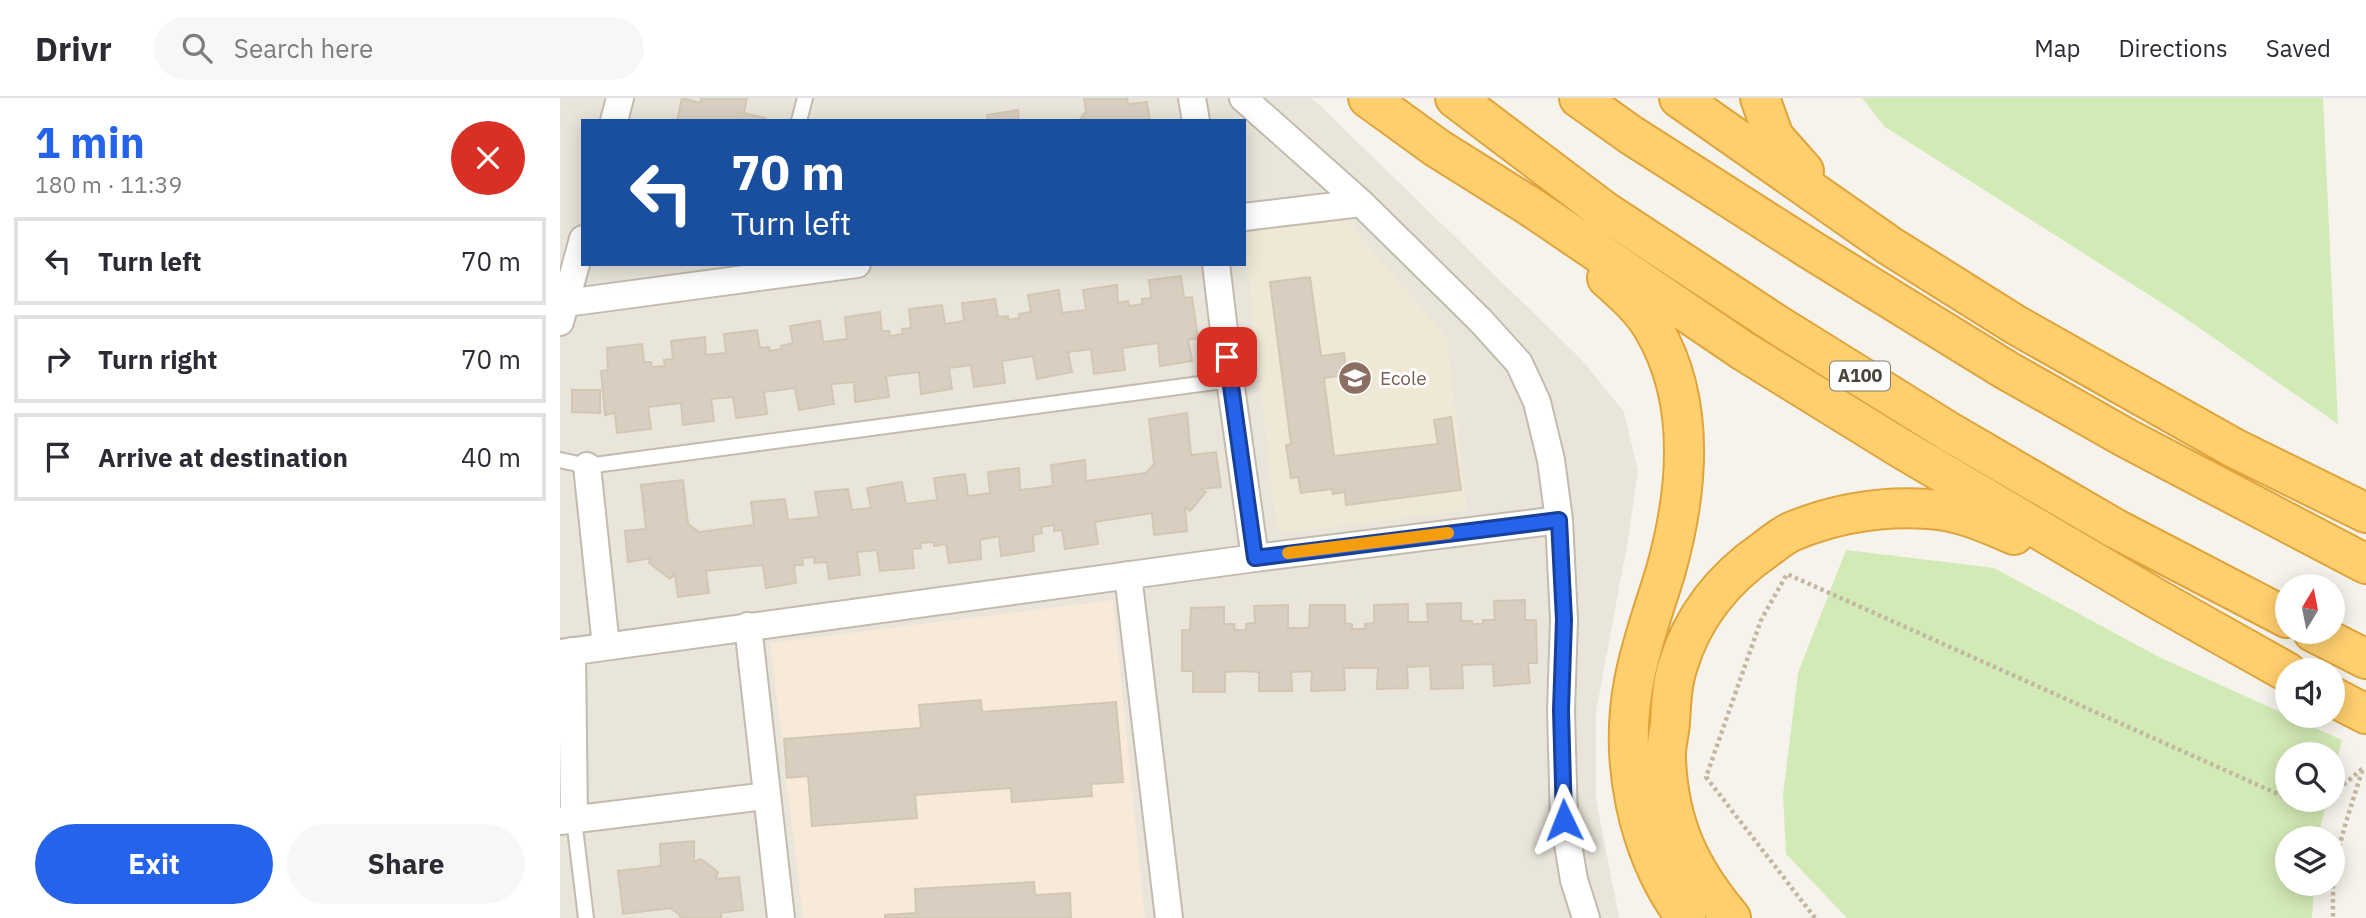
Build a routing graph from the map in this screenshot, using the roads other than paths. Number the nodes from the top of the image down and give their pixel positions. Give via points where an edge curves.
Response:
1 (620, 98) edge
2 (805, 98) edge
3 (1192, 98) edge
4 (1243, 98) edge
5 (1368, 98) edge
6 (1455, 98) edge
7 (1579, 98) edge
8 (1679, 98) edge
9 (1760, 98) edge
10 (615, 119) edge
11 (800, 119) edge
12 (1196, 119) edge
13 (1362, 204) junction
14 (1531, 207) junction
15 (1246, 217) edge
16 (581, 246) edge
17 (1889, 246) junction
18 (825, 266) edge
19 (1216, 266) edge
20 (758, 270) edge
21 (563, 312) edge
22 (1230, 380) junction
23 (560, 460) edge
24 (587, 466) junction
25 (2366, 513) edge
26 (1559, 520) junction
27 (1255, 558) junction
28 (2366, 564) edge
29 (1128, 575) junction
30 (2157, 599) junction
31 (2275, 612) edge
32 (748, 626) junction
33 (2337, 644) edge
34 (606, 646) junction
35 (566, 652) edge
36 (2366, 659) edge
37 (2275, 665) edge
38 (2345, 703) edge
39 (2366, 714) edge
40 (766, 796) junction
41 (567, 820) edge
42 (586, 918) edge
43 (781, 918) edge
44 (1169, 918) edge
45 (1586, 918) edge
46 (1686, 918) edge
47 (1731, 918) edge

1 - 10 street
2 - 11 lane
3 - 12 street
4 - 13 street
5 - 14 highway
6 - 31 highway, A100 via 1603,209 1776,324 2116,529
7 - 28 highway via 1811,250 2006,370
8 - 17 highway
9 - 17 highway via 1774,136 1794,161
13 - 15 street
13 - 26 street via 1519,363 1537,402
14 - 30 highway via 1745,352
14 - 46 highway via 1627,296 1653,328 1671,365 1679,400 1685,447 1683,496 1633,684 1629,749 1633,796 1651,857
16 - 21 street
17 - 25 highway via 2016,326 2234,448
18 - 20 street
19 - 22 street
20 - 21 street
22 - 24 lane
22 - 27 street
23 - 24 lane
24 - 34 street
26 - 27 street
26 - 45 street via 1564,820
27 - 29 street
29 - 32 street
29 - 44 street
30 - 37 highway
30 - 47 highway via 1981,520 1930,508 1834,516 1789,533 1742,566 1712,598 1686,642 1671,700 1666,758 1672,808 1686,854 1707,890
32 - 34 street
32 - 40 street
33 - 36 highway
34 - 35 street
35 - 41 street
38 - 39 highway
40 - 41 street
40 - 43 street
41 - 42 lane

